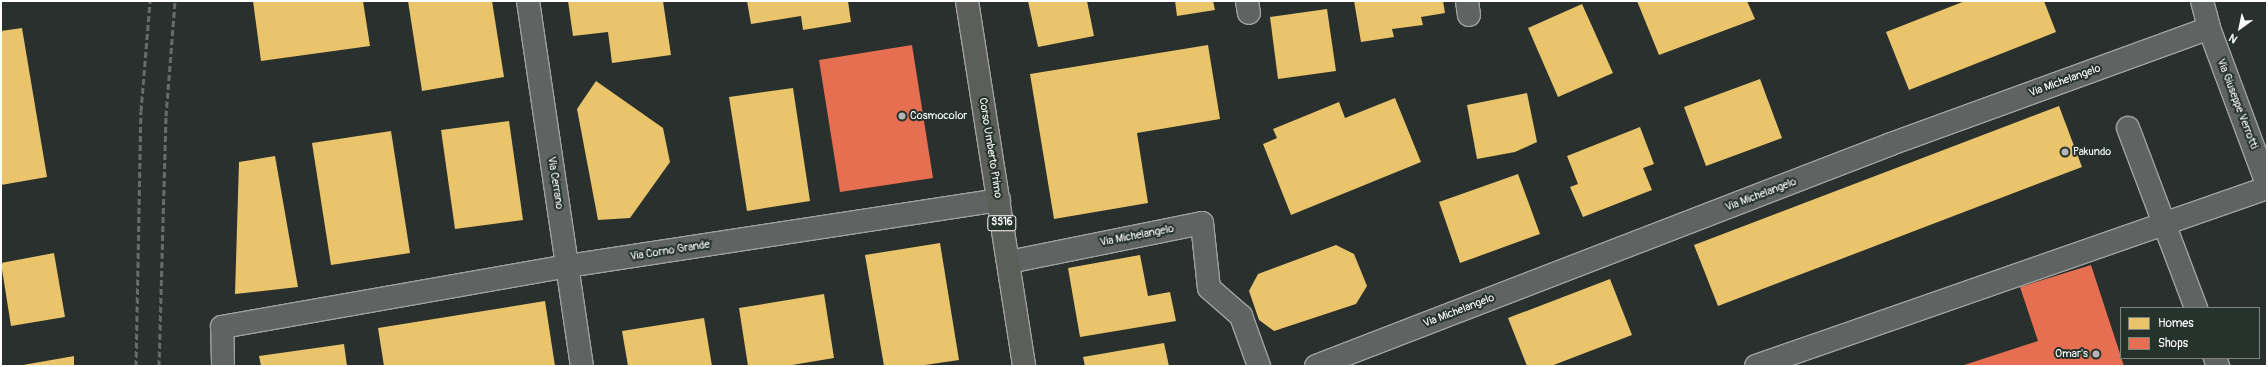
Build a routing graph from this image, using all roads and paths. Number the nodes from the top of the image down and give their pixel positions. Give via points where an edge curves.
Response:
1 (528, 1) edge
2 (967, 1) edge
3 (2202, 1) edge
4 (2209, 28) junction
5 (2128, 128) dead end
6 (2267, 184) edge
7 (2267, 188) edge
8 (999, 200) junction
9 (2163, 223) junction
10 (1009, 262) junction
11 (568, 266) junction
12 (2196, 307) edge
13 (223, 366) edge
14 (582, 366) edge
15 (1024, 366) edge
16 (1259, 366) edge
17 (1316, 366) edge
18 (1756, 366) edge

1 - 11 street, Via Cerrano
2 - 8 main road, Corso Umberto Primo / SS16
3 - 4 street, Via Giuseppe Verrotti
4 - 6 street, Via Giuseppe Verrotti
4 - 17 street, Via Michelangelo via 1891,144
5 - 9 street
7 - 9 street
8 - 10 main road, Corso Umberto Primo / SS16
8 - 11 street, Via Corno Grande
9 - 12 street
9 - 18 street
10 - 15 main road, Corso Umberto Primo / SS16
10 - 16 street, Via Michelangelo via 1202,223 1209,288 1241,316
11 - 13 street, Via Corno Grande via 222,327
11 - 14 street, Via Cerrano

